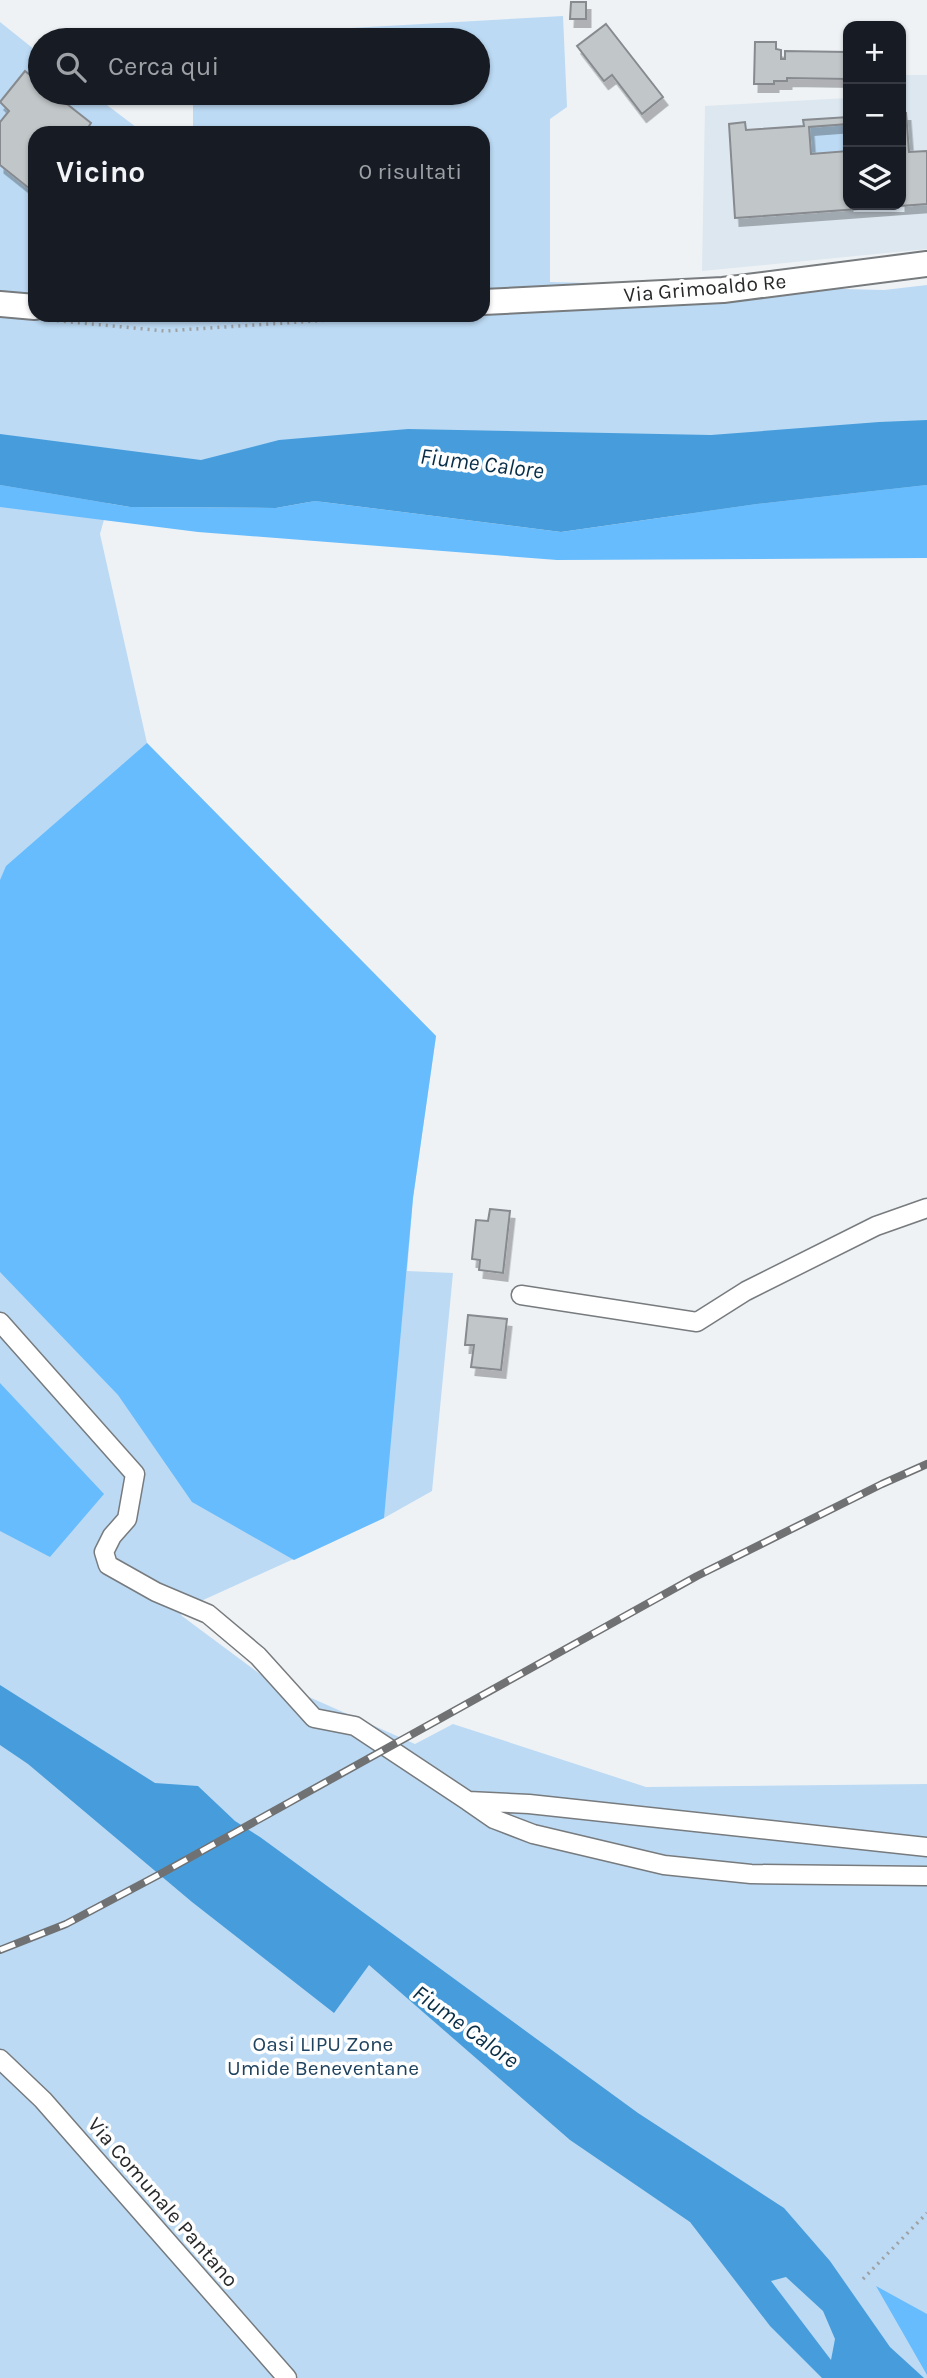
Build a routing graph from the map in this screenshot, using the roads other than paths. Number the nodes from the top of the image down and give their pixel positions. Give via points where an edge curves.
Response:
1 (927, 264) edge
2 (490, 302) edge
3 (0, 304) edge
4 (28, 311) edge
5 (927, 1208) edge
6 (521, 1295) dead end
7 (0, 1322) edge
8 (468, 1801) junction
9 (927, 1847) edge
10 (927, 1876) edge
11 (0, 2059) edge
12 (287, 2378) edge

1 - 2 main road, Via Grimoaldo Re via 723,290
3 - 4 main road
5 - 6 street via 876,1226 697,1322
7 - 8 street via 135,1474 127,1518 104,1552 108,1565 208,1615 258,1656 314,1718 355,1726
8 - 9 street
8 - 10 street via 494,1819 533,1834 664,1866 751,1874
11 - 12 street, Via Comunale Pantano via 43,2100

